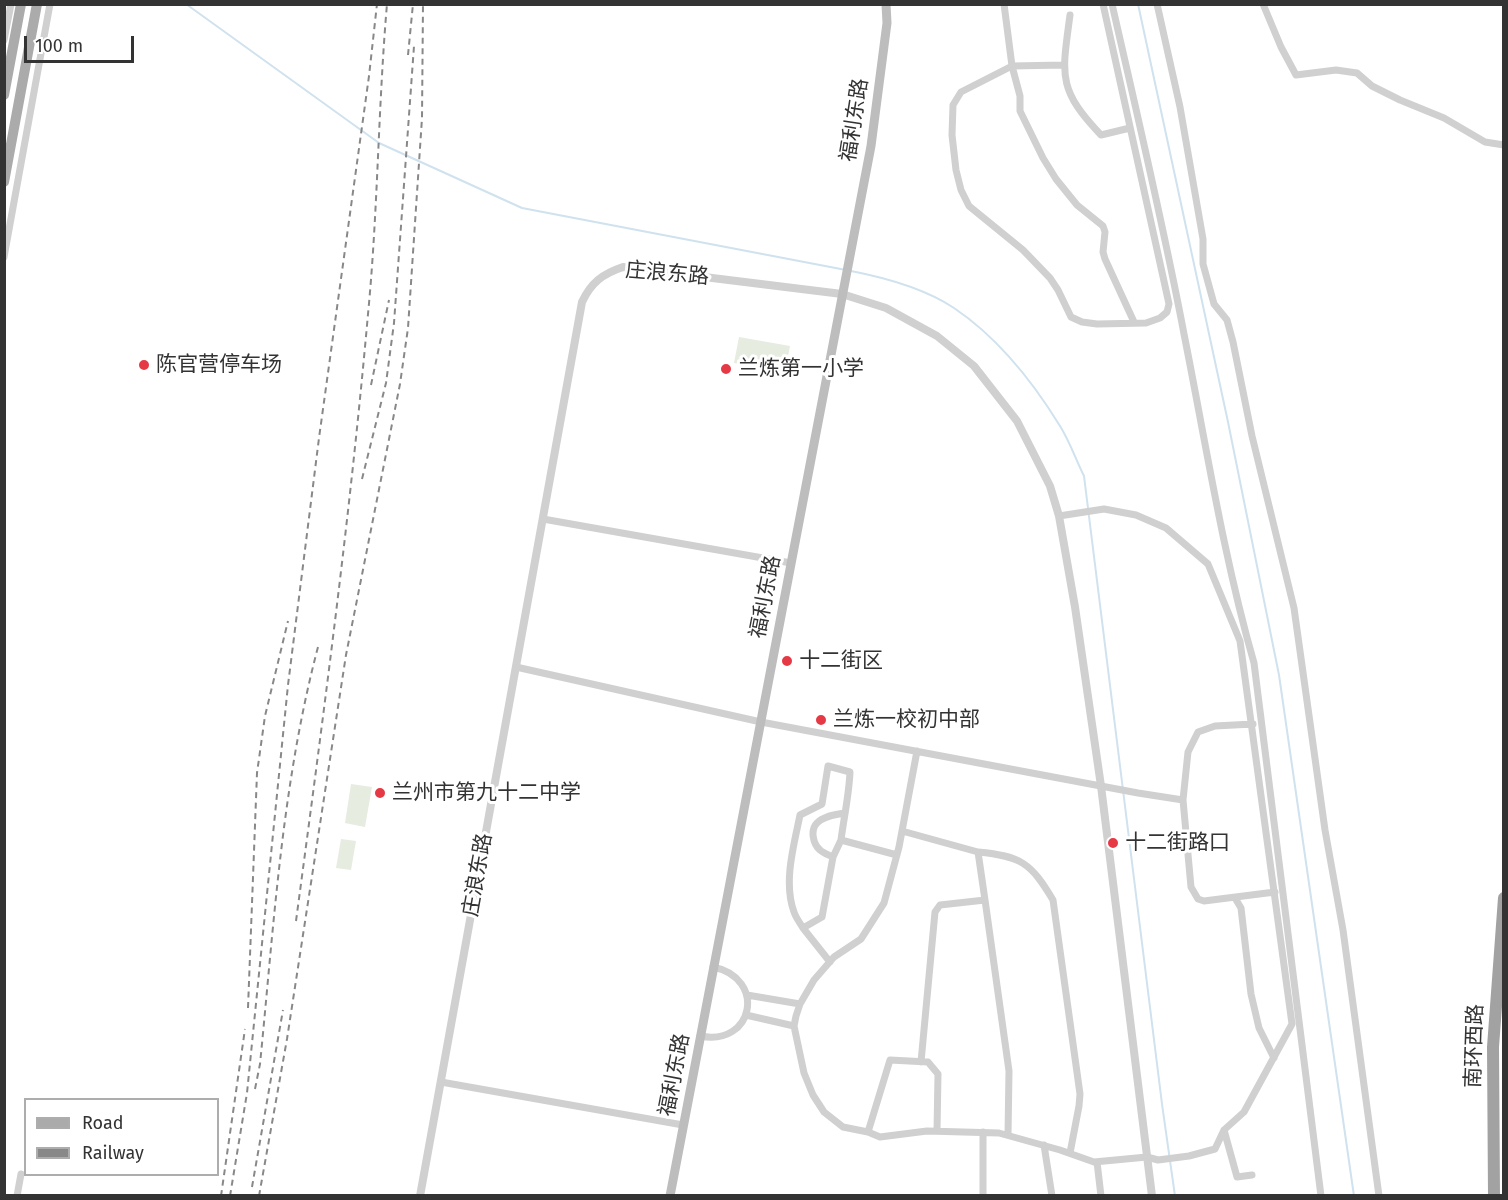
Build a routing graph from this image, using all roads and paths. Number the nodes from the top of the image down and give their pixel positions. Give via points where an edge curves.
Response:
1 (11, 4) edge
2 (21, 4) edge
3 (37, 4) edge
4 (50, 4) edge
5 (886, 4) edge
6 (1004, 4) edge
7 (1103, 4) edge
8 (1112, 4) edge
9 (1157, 4) edge
10 (1263, 4) edge
11 (1070, 15) dead end
12 (4, 40) edge
13 (1063, 65) junction
14 (1012, 66) junction
15 (4, 95) edge
16 (1130, 128) junction
17 (1503, 145) edge
18 (4, 182) edge
19 (4, 257) edge
20 (842, 290) junction
21 (1134, 322) junction
22 (1059, 516) junction
23 (543, 519) junction
24 (791, 563) junction
25 (516, 667) junction
26 (761, 722) junction
27 (1253, 724) junction
28 (917, 751) junction
29 (1105, 786) junction
30 (1183, 800) junction
31 (844, 813) junction
32 (797, 830) junction
33 (902, 831) junction
34 (813, 833) junction
35 (841, 840) junction
36 (978, 852) junction
37 (897, 855) junction
38 (833, 857) junction
39 (1275, 892) junction
40 (1234, 898) junction
41 (1503, 898) edge
42 (985, 900) junction
43 (803, 928) junction
44 (830, 962) junction
45 (714, 968) junction
46 (747, 994) junction
47 (800, 1004) junction
48 (746, 1015) junction
49 (794, 1026) junction
50 (700, 1036) junction
51 (1274, 1058) junction
52 (921, 1062) junction
53 (441, 1082) junction
54 (683, 1125) junction
55 (1224, 1130) junction
56 (937, 1131) junction
57 (868, 1132) junction
58 (983, 1132) junction
59 (1008, 1135) junction
60 (1044, 1145) junction
61 (1070, 1153) junction
62 (1147, 1156) junction
63 (1097, 1162) junction
64 (21, 1174) dead end
65 (1252, 1175) dead end
66 (17, 1196) edge
67 (420, 1196) edge
68 (670, 1196) edge
69 (983, 1196) edge
70 (1052, 1196) edge
71 (1101, 1196) edge
72 (1152, 1196) edge
73 (1322, 1196) edge
74 (1379, 1196) edge
75 (1494, 1196) edge

1 - 12 street
2 - 15 main road
3 - 18 main road
4 - 19 street
5 - 20 main road, 福利东路 via 887,23 872,135
6 - 14 street
7 - 16 street
8 - 73 street via 1175,289 1215,499 1254,663
9 - 74 street via 1180,107 1203,239 1203,264 1214,304 1227,320 1233,342 1294,608
10 - 17 street via 1296,75 1336,70 1357,73 1372,86 1444,118 1485,142
11 - 13 street
13 - 14 street
13 - 16 street via 1070,96 1101,135
14 - 21 street via 1020,111 1043,158 1077,205 1103,226 1105,259
14 - 21 street via 961,92 953,105 952,135 961,190 969,206 1050,278 1071,317 1097,324
16 - 21 street via 1169,304 1160,318
20 - 22 street, 庄浪东路 via 937,336 974,366 1017,421 1050,486
20 - 23 street, 庄浪东路 via 623,267 606,272 590,286 582,302
20 - 24 main road, 福利东路
22 - 27 street via 1104,508 1136,515 1166,528 1208,564 1240,641
22 - 29 street, 庄浪东路
23 - 24 street
23 - 25 street, 庄浪东路
24 - 26 main road, 福利东路
25 - 26 street
25 - 53 street, 庄浪东路
26 - 28 street
26 - 45 main road, 福利东路
27 - 30 street via 1215,726 1198,732 1188,752
27 - 39 street
28 - 29 street
28 - 33 street
29 - 30 street
29 - 62 street, 庄浪东路
30 - 40 street via 1194,894 1204,901
31 - 32 street via 850,772 828,766 822,804 800,815
31 - 34 street via 817,822
31 - 35 street
32 - 34 street
32 - 43 street via 789,889 794,912
33 - 36 street
33 - 37 street
34 - 38 street via 820,851
35 - 37 street
35 - 38 street
36 - 42 street
36 - 61 street via 1005,854 1023,862 1041,879 1053,900 1080,1094
37 - 44 street via 884,903 861,939
38 - 43 street via 822,917
39 - 40 street
39 - 51 street via 1292,1024
40 - 51 street via 1241,908 1259,1028
41 - 75 highway, 南环西路 via 1493,1047
42 - 52 street via 940,905 935,912
42 - 59 street via 1009,1071
43 - 44 street
44 - 47 street
45 - 46 street via 736,976
45 - 50 main road, 福利东路
46 - 47 street
46 - 48 street
47 - 49 street
48 - 49 street
48 - 50 street via 735,1031 725,1037
49 - 57 street via 804,1073 824,1112 843,1127
50 - 54 main road, 福利东路
51 - 55 street via 1244,1112
52 - 56 street via 928,1062 938,1074
52 - 57 street via 890,1060
53 - 54 street
53 - 67 street, 庄浪东路
54 - 68 main road, 福利东路
55 - 62 street via 1215,1149 1158,1160
55 - 65 street via 1237,1176
56 - 57 street via 880,1137
56 - 58 street
58 - 59 street
58 - 69 street
59 - 60 street
60 - 61 street
60 - 70 street
61 - 63 street
62 - 63 street
62 - 72 street, 庄浪东路
63 - 71 street
64 - 66 street

